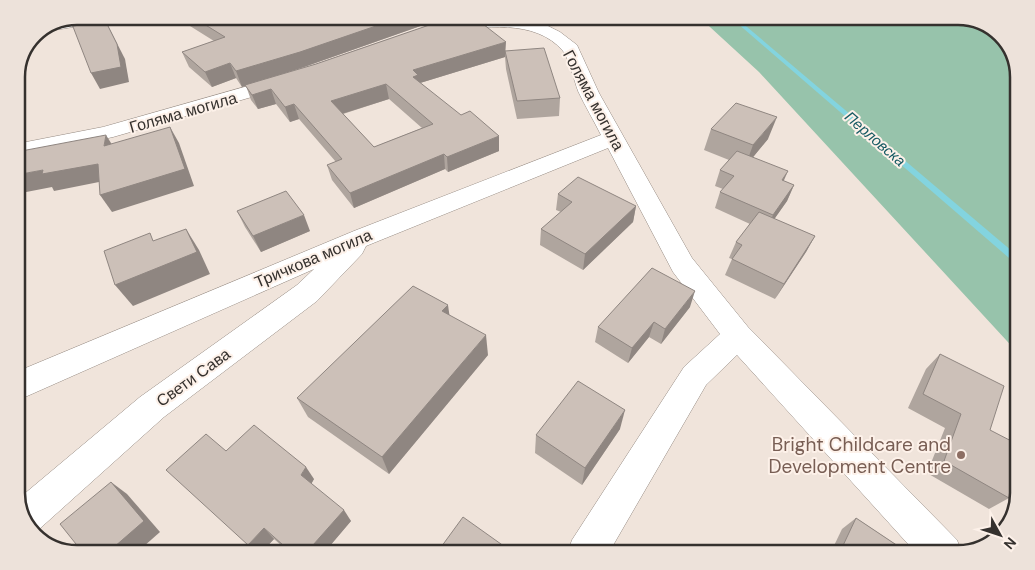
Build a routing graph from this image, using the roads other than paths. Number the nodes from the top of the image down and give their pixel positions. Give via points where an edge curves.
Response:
1 (457, 25) edge
2 (535, 25) edge
3 (428, 32) edge
4 (303, 76) edge
5 (614, 138) junction
6 (25, 149) edge
7 (362, 236) junction
8 (738, 336) junction
9 (25, 383) edge
10 (29, 514) edge
11 (592, 545) edge
12 (935, 545) edge

1 - 3 street, Голяма могила
2 - 5 street, Голяма могила via 571,49 589,93
4 - 6 street, Голяма могила via 106,133
5 - 7 street, Тричкова могила
5 - 8 street, Голяма могила via 682,265
7 - 9 street, Тричкова могила
7 - 10 street, Свети Сава via 307,293 152,407
8 - 11 street via 695,376
8 - 12 street, Голяма могила

